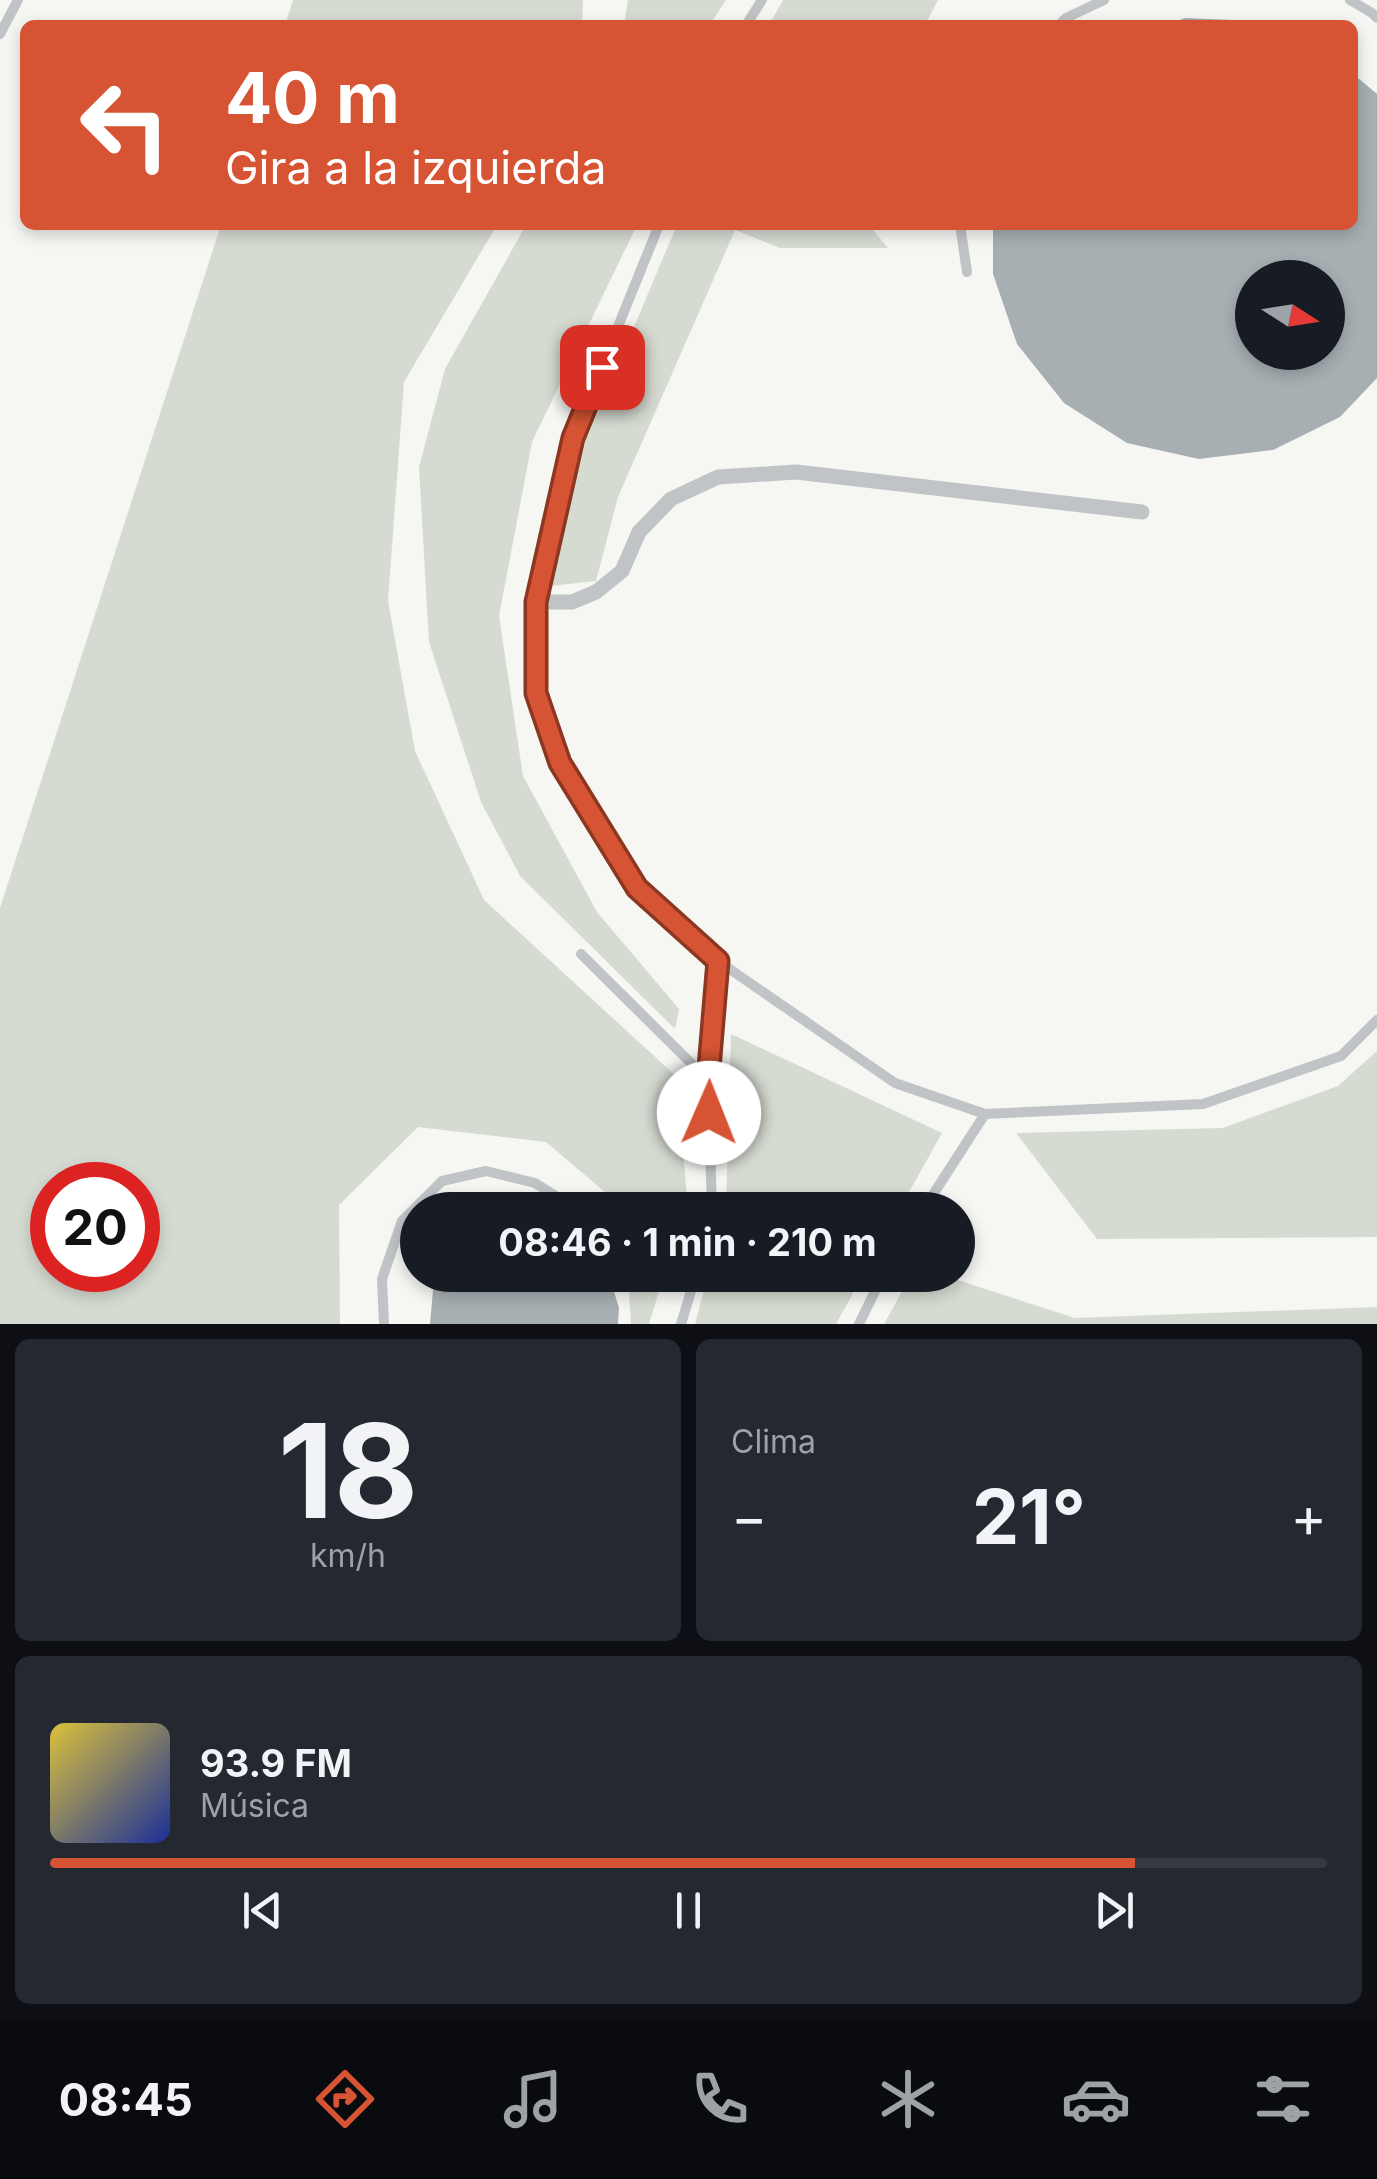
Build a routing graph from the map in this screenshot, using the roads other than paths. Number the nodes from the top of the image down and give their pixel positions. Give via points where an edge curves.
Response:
1 (18, 0) edge
2 (1104, 0) edge
3 (1350, 0) edge
4 (1377, 18) edge
5 (1064, 20) edge
6 (0, 34) edge
7 (657, 230) edge
8 (961, 230) edge
9 (967, 272) dead end
10 (1142, 512) dead end
11 (536, 602) junction
12 (581, 954) dead end
13 (718, 961) junction
14 (1377, 1020) edge
15 (708, 1080) junction
16 (985, 1114) junction
17 (431, 1192) edge
18 (549, 1192) edge
19 (711, 1192) edge
20 (935, 1192) edge
21 (400, 1227) edge
22 (691, 1292) edge
23 (875, 1292) edge
24 (384, 1324) edge
25 (681, 1324) edge
26 (859, 1324) edge

1 - 6 lane
2 - 5 lane
3 - 4 lane
7 - 11 lane via 573,438
8 - 9 lane
10 - 11 street via 796,472 718,477 671,499 640,532 622,571 596,592 572,602
11 - 13 lane via 536,693 560,763 637,888
12 - 15 lane
13 - 15 lane
13 - 16 lane via 895,1083
14 - 16 lane via 1342,1056 1203,1104
15 - 19 lane
16 - 20 lane
17 - 18 lane via 442,1181 486,1171
21 - 24 lane via 382,1280
22 - 25 lane
23 - 26 lane

